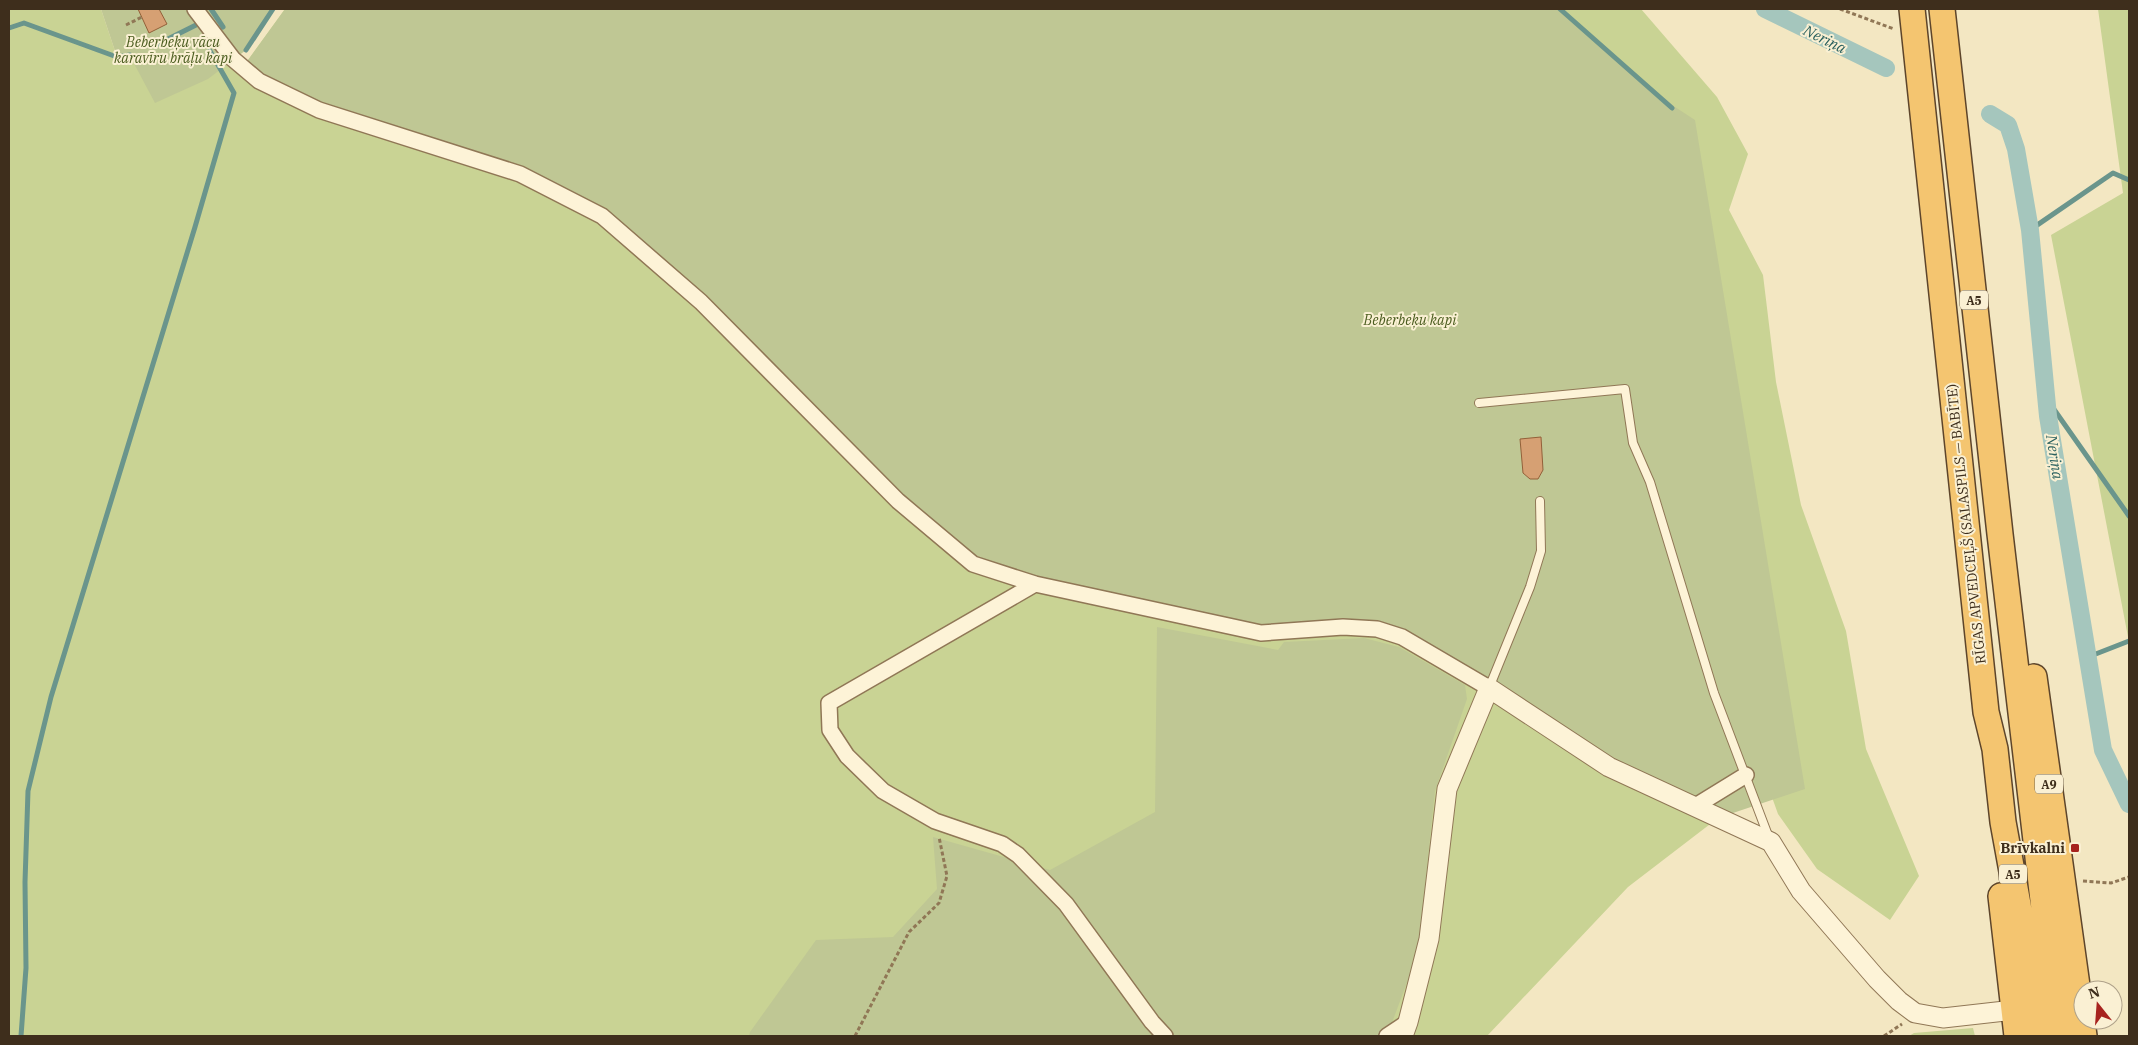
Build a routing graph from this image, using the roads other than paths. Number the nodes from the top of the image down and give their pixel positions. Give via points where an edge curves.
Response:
1 (195, 9) edge
2 (1912, 9) edge
3 (1942, 9) edge
4 (1479, 404) dead end
5 (1540, 501) dead end
6 (2000, 534) junction
7 (1034, 584) junction
8 (1489, 688) junction
9 (1986, 712) junction
10 (1746, 776) junction
11 (1694, 807) junction
12 (1771, 842) junction
13 (2014, 1010) junction
14 (1405, 1029) edge
15 (1165, 1036) edge
16 (1386, 1036) edge
17 (2017, 1036) edge
18 (2042, 1036) edge
19 (2059, 1036) edge
20 (2084, 1036) edge

1 - 7 street via 233,59 259,82 319,110 520,174 602,216 701,302 898,502 973,564
2 - 9 highway, RĪGAS APVEDCEĻŠ (SALASPILS — BABĪTE) / A5
3 - 6 highway, A5
4 - 10 lane via 1625,389 1633,443 1650,482 1714,693
5 - 8 lane via 1541,551
6 - 19 highway, A5
6 - 20 highway, A9 via 2031,656
7 - 8 street via 1261,633 1343,627 1377,629 1402,637
7 - 15 street via 829,703 830,730 847,756 883,791 935,821 1002,844 1018,854 1066,904
8 - 11 street via 1609,767
8 - 14 street via 1447,789 1428,939
9 - 13 highway via 1984,751
9 - 18 highway, RĪGAS APVEDCEĻŠ (SALASPILS — BABĪTE) / A5 via 1995,749 2003,822
10 - 11 street
10 - 12 lane
11 - 12 street
12 - 13 street via 1801,891 1877,979 1915,1013 1943,1018
13 - 17 highway
14 - 16 street

